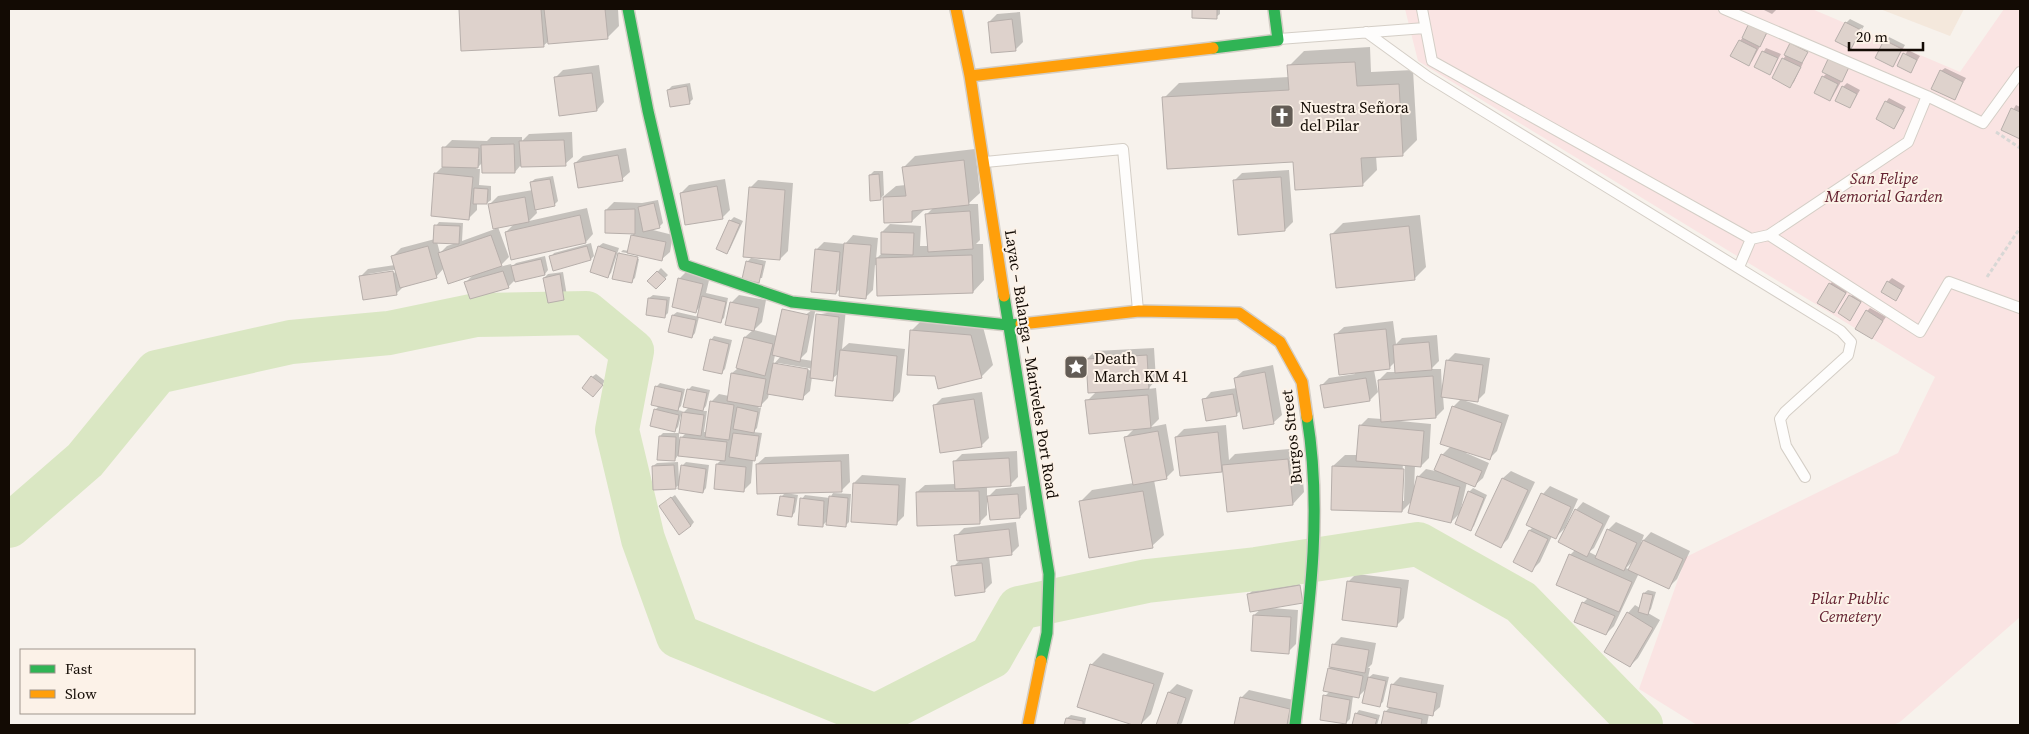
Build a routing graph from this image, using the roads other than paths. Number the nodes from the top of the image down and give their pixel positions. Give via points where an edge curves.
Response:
1 (628, 9) edge
2 (956, 9) edge
3 (1274, 9) edge
4 (1422, 9) edge
5 (1724, 9) edge
6 (1426, 28) junction
7 (1366, 32) junction
8 (1278, 40) junction
9 (2020, 72) edge
10 (970, 76) junction
11 (1927, 96) junction
12 (983, 162) junction
13 (1769, 236) junction
14 (1750, 239) junction
15 (1739, 267) junction
16 (2020, 308) edge
17 (1138, 311) junction
18 (1008, 325) junction
19 (1805, 477) dead end
20 (1028, 725) edge
21 (1295, 725) edge

1 - 18 street, Burgos Street via 684,265 792,302
2 - 10 street, Layac – Balanga – Mariveles Port Road
3 - 8 street
4 - 6 lane
5 - 11 lane
6 - 7 lane
6 - 14 lane via 1432,62
7 - 8 lane
7 - 15 lane via 1428,77
8 - 10 street
9 - 11 lane via 1983,123
10 - 12 street, Layac – Balanga – Mariveles Port Road
11 - 13 lane via 1908,142
12 - 17 lane via 1123,148
12 - 18 street, Layac – Balanga – Mariveles Port Road
13 - 14 lane
13 - 16 lane via 1920,332 1948,282
14 - 15 lane
15 - 19 lane via 1842,330 1851,342 1848,355 1780,419 1786,446
17 - 18 street, Burgos Street
17 - 21 street, Burgos Street via 1239,313 1280,342 1302,382 1310,433 1313,575
18 - 20 street, Layac – Balanga – Mariveles Port Road via 1049,574 1047,633

